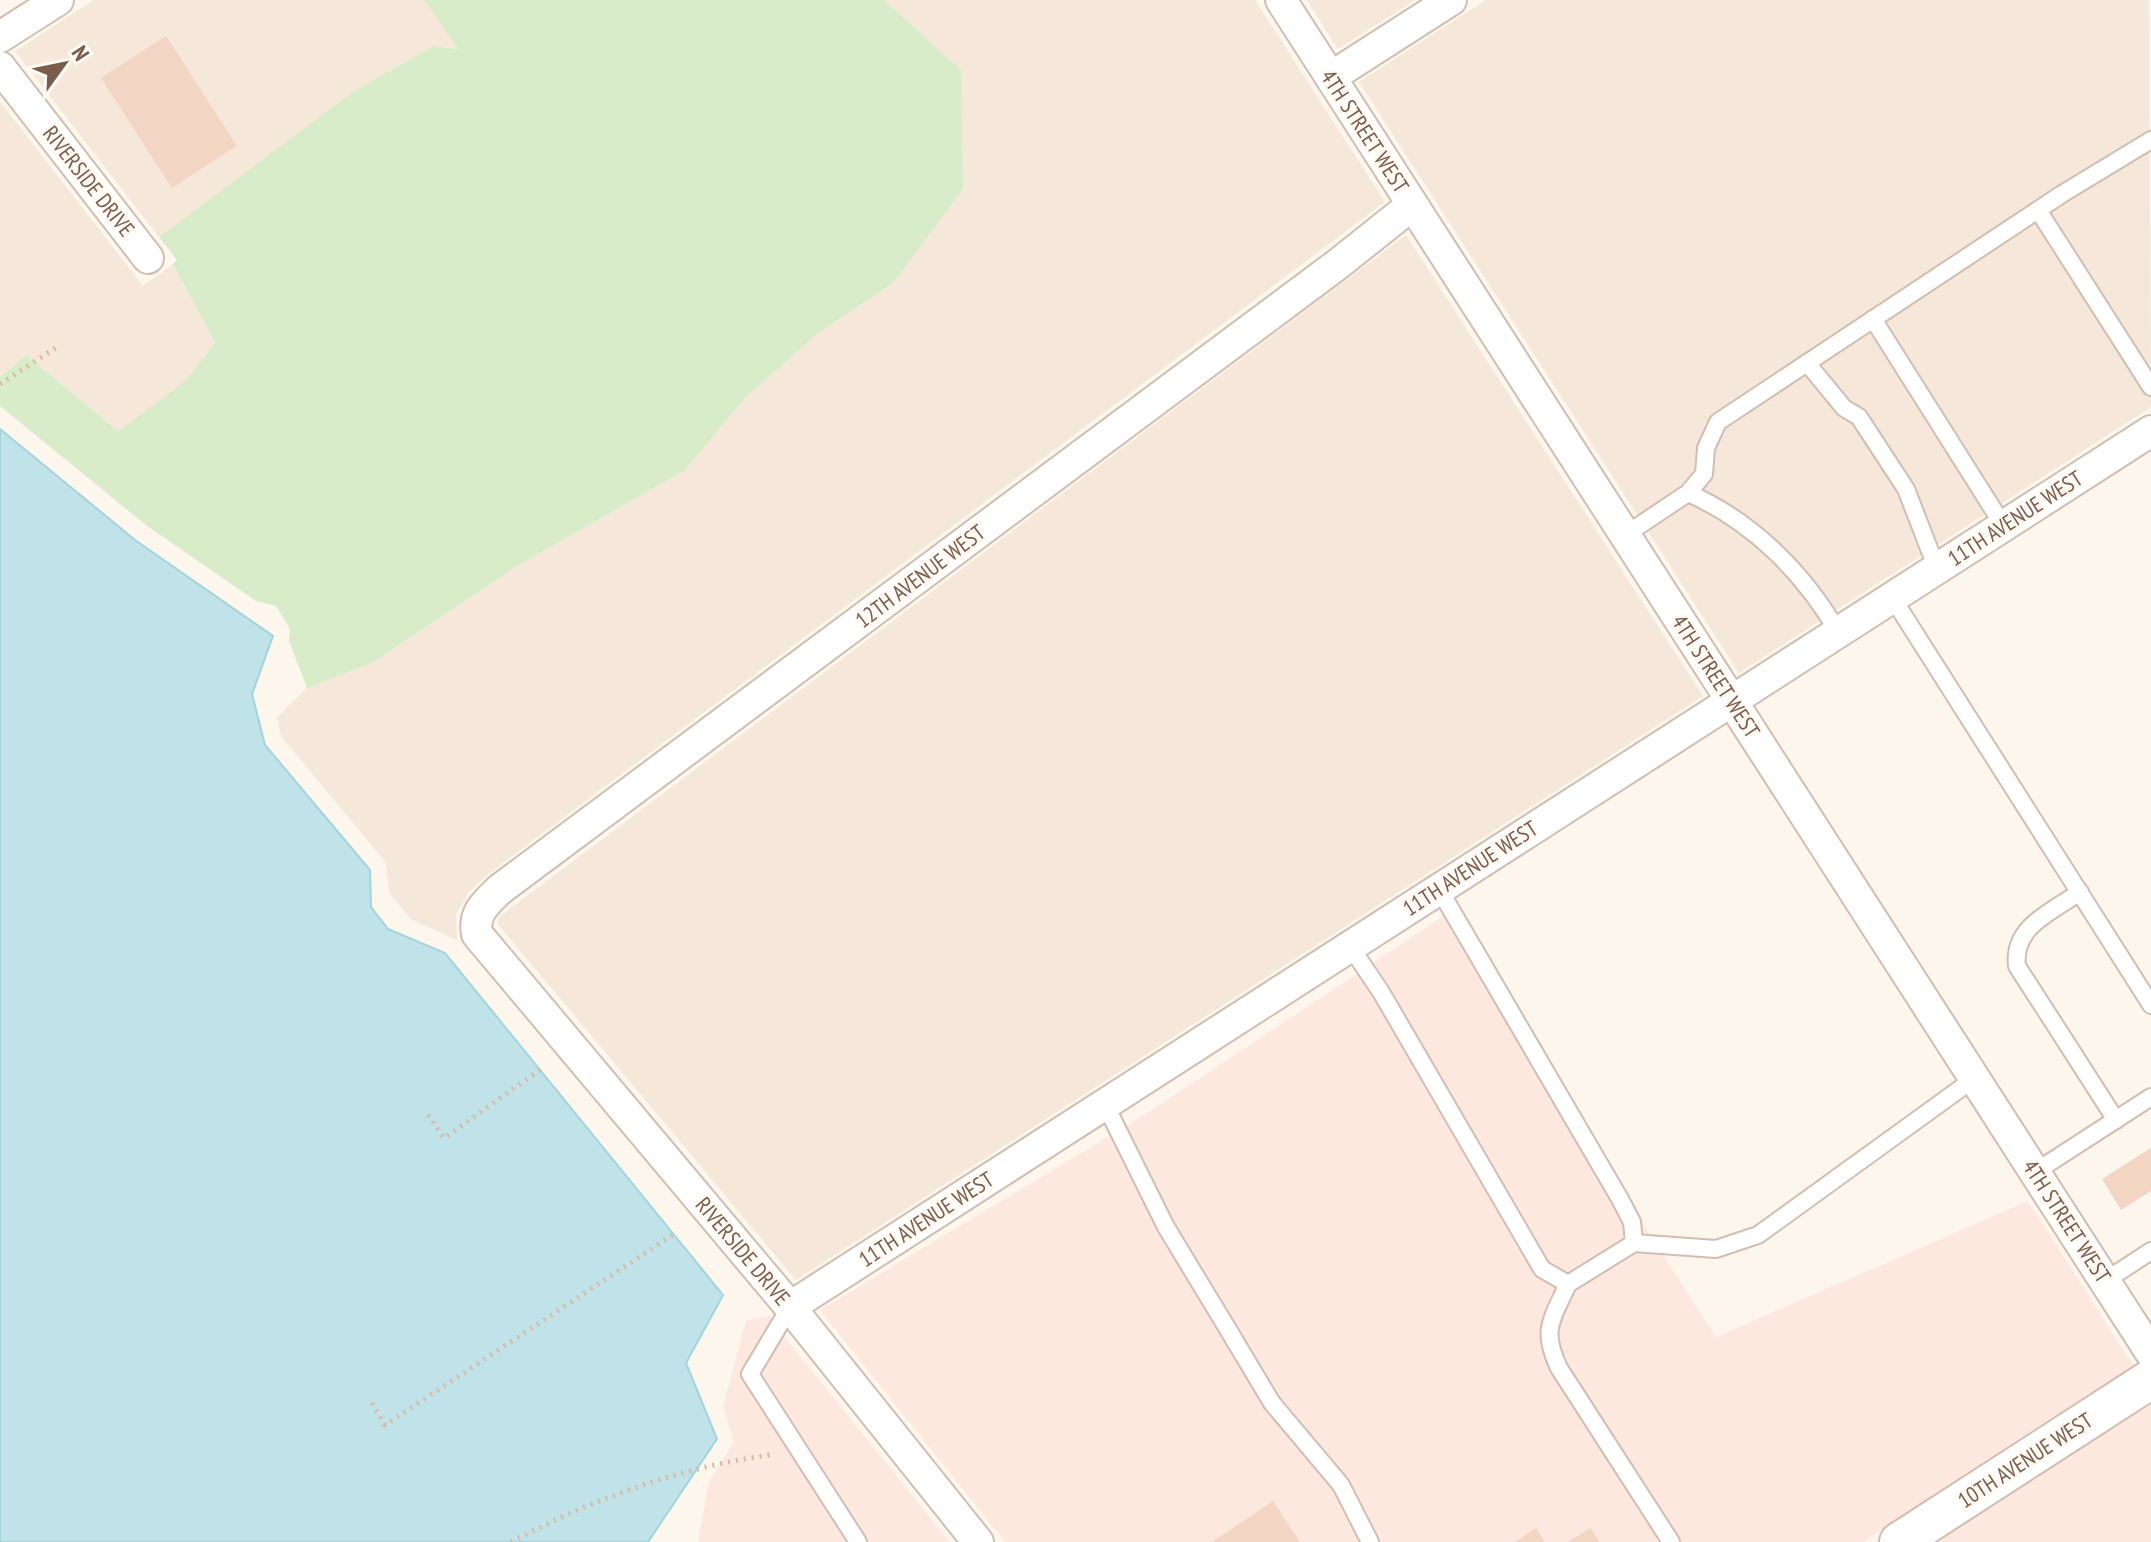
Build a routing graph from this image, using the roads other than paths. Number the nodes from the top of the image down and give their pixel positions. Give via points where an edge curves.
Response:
1 (58, 0) edge
2 (1281, 0) edge
3 (1451, 0) edge
4 (0, 37) edge
5 (0, 67) edge
6 (1331, 77) junction
7 (2151, 140) edge
8 (1412, 205) junction
9 (2038, 210) junction
10 (148, 258) dead end
11 (1873, 319) junction
12 (1807, 363) junction
13 (2151, 387) edge
14 (2151, 431) edge
15 (1688, 493) junction
16 (2003, 525) junction
17 (1625, 535) junction
18 (1937, 569) junction
19 (1892, 597) junction
20 (1838, 632) junction
21 (1732, 700) junction
22 (1439, 889) junction
23 (2080, 892) junction
24 (1350, 946) junction
25 (502, 964) joint
26 (2151, 1005) edge
27 (1975, 1078) junction
28 (2151, 1097) edge
29 (1105, 1104) junction
30 (2116, 1120) junction
31 (2035, 1172) junction
32 (1634, 1243) junction
33 (2151, 1251) edge
34 (2105, 1281) junction
35 (1568, 1284) junction
36 (790, 1307) junction
37 (2151, 1353) edge
38 (2151, 1379) edge
39 (858, 1542) edge
40 (978, 1542) edge
41 (1370, 1542) edge
42 (1671, 1542) edge
43 (1899, 1542) edge

1 - 4 street
2 - 6 street, 4TH STREET WEST
3 - 6 street
5 - 10 street, RIVERSIDE DRIVE
6 - 8 street, 4TH STREET WEST
7 - 9 lane
8 - 17 street, 4TH STREET WEST
8 - 25 street, 12TH AVENUE WEST via 499,890 475,922 477,934
9 - 11 lane
9 - 13 lane
11 - 12 lane
11 - 16 lane
12 - 15 lane via 1718,422 1706,448 1704,474
12 - 18 lane via 1844,408 1859,417 1906,489
14 - 16 street, 11TH AVENUE WEST
15 - 17 lane
15 - 20 lane via 1725,509 1779,555 1818,598
16 - 18 street, 11TH AVENUE WEST
17 - 21 street, 4TH STREET WEST
18 - 19 street, 11TH AVENUE WEST
19 - 20 street, 11TH AVENUE WEST
19 - 23 lane
20 - 21 street, 11TH AVENUE WEST
21 - 22 street, 11TH AVENUE WEST
21 - 27 street, 4TH STREET WEST
22 - 24 street, 11TH AVENUE WEST
22 - 32 lane via 1626,1210
23 - 26 lane
23 - 30 lane via 2023,932 2015,948 2017,966
24 - 29 street, 11TH AVENUE WEST
24 - 35 lane via 1542,1269
25 - 36 street, RIVERSIDE DRIVE
27 - 31 street, 4TH STREET WEST
27 - 32 lane via 1758,1235 1716,1249
28 - 30 lane
29 - 36 street, 11TH AVENUE WEST
29 - 41 lane via 1166,1227 1272,1403 1341,1485
30 - 31 lane
31 - 34 street, 4TH STREET WEST
32 - 35 lane
33 - 34 lane
34 - 37 street, 4TH STREET WEST
35 - 42 lane via 1547,1343
36 - 39 lane via 750,1374
36 - 40 street, RIVERSIDE DRIVE
38 - 43 street, 10TH AVENUE WEST

